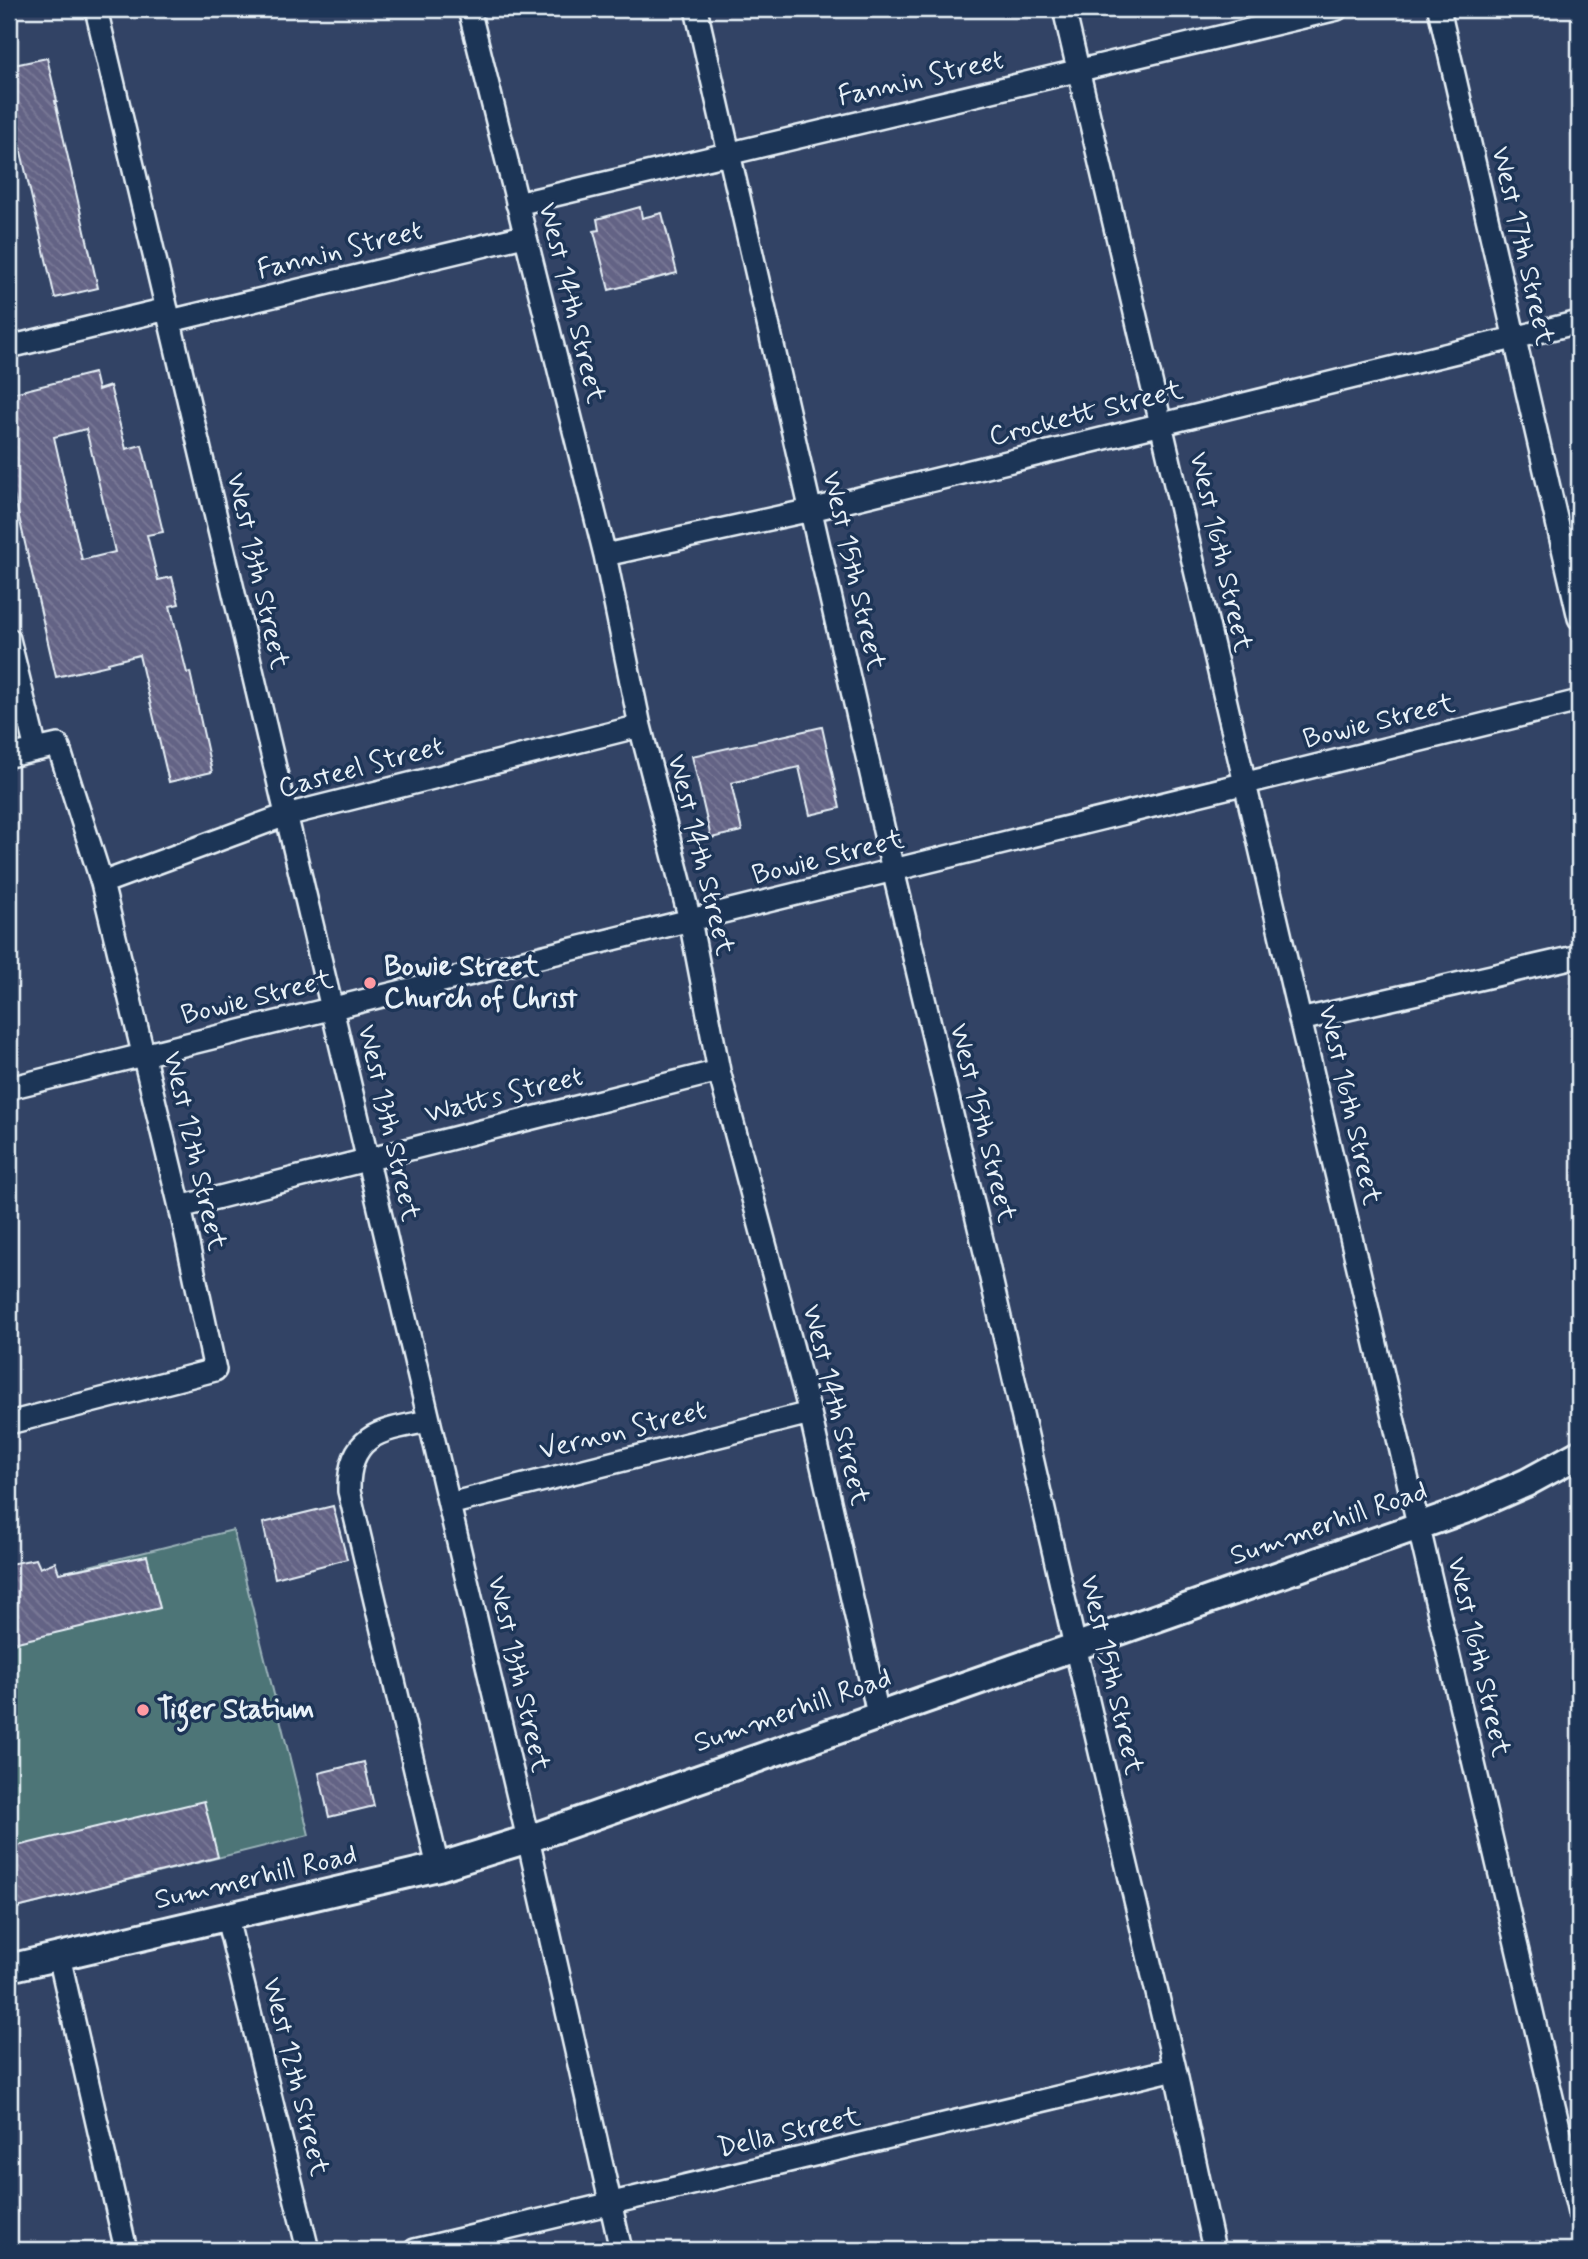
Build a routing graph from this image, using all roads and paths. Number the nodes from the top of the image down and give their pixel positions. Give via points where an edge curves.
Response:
1 (96, 9) edge
2 (469, 9) edge
3 (695, 9) edge
4 (1064, 9) edge
5 (1338, 9) edge
6 (1439, 9) edge
7 (1078, 70) junction
8 (730, 154) junction
9 (517, 204) junction
10 (524, 236) junction
11 (168, 315) junction
12 (1579, 322) edge
13 (1514, 337) junction
14 (9, 347) edge
15 (1161, 425) junction
16 (811, 510) junction
17 (605, 555) junction
18 (1579, 618) edge
19 (9, 639) edge
20 (1579, 701) edge
21 (640, 726) junction
22 (36, 750) junction
23 (9, 756) edge
24 (1245, 783) junction
25 (286, 815) junction
26 (893, 870) junction
27 (102, 883) junction
28 (690, 920) junction
29 (1579, 956) edge
30 (332, 1009) junction
31 (1300, 1020) junction
32 (142, 1055) junction
33 (719, 1071) junction
34 (9, 1088) edge
35 (367, 1159) junction
36 (180, 1207) junction
37 (810, 1413) junction
38 (429, 1421) junction
39 (9, 1423) edge
40 (1579, 1454) edge
41 (449, 1504) junction
42 (1418, 1526) junction
43 (1075, 1646) junction
44 (878, 1714) junction
45 (528, 1839) junction
46 (438, 1867) junction
47 (227, 1918) junction
48 (59, 1956) junction
49 (9, 1968) edge
50 (1175, 2069) junction
51 (610, 2205) junction
52 (1579, 2213) edge
53 (126, 2250) edge
54 (307, 2250) edge
55 (415, 2250) edge
56 (621, 2250) edge
57 (1214, 2250) edge

1 - 11 street, West 13th Street
2 - 9 street, West 14th Street
3 - 8 street, West 15th Street
4 - 7 street, West 16th Street
5 - 7 street, Fannin Street
6 - 13 street, West 17th Street
7 - 8 street, Fannin Street
7 - 15 street, West 16th Street
8 - 9 street, Fannin Street
8 - 16 street, West 15th Street
9 - 10 street, West 14th Street
10 - 11 street, Fannin Street
10 - 17 street, West 14th Street
11 - 14 street, Fannin Street
11 - 25 street, West 13th Street
12 - 13 street, Crockett Street
13 - 15 street, Crockett Street
13 - 18 street, West 17th Street
15 - 16 street, Crockett Street
15 - 24 street, West 16th Street
16 - 17 street, Crockett Street
16 - 26 street, West 15th Street
17 - 21 street, West 14th Street
19 - 22 street
20 - 24 street, Bowie Street
21 - 25 street, Casteel Street
21 - 28 street, West 14th Street
22 - 23 street
22 - 27 street, West 12th Street via 58,745
24 - 26 street, Bowie Street
24 - 31 street, West 16th Street
25 - 27 street, Casteel Street
25 - 30 street, West 13th Street
26 - 28 street, Bowie Street
26 - 43 street, West 15th Street
27 - 32 street, West 12th Street
28 - 30 street, Bowie Street
28 - 33 street, West 14th Street
29 - 31 street
30 - 32 street, Bowie Street
30 - 35 street, West 13th Street
31 - 42 street, West 16th Street
32 - 34 street, Bowie Street
32 - 36 street, West 12th Street
33 - 35 street, Watts Street
33 - 37 street, West 14th Street
35 - 36 street, Watts Street
35 - 38 street, West 13th Street
36 - 39 street, West 12th Street via 215,1370
37 - 41 street, Vernon Street
37 - 44 street, West 14th Street
38 - 41 street, West 13th Street
38 - 46 street via 388,1429 363,1444 353,1457 349,1491
40 - 42 main road, Summerhill Road via 1526,1483
41 - 45 street, West 13th Street
42 - 43 main road, Summerhill Road
42 - 52 street, West 16th Street
43 - 44 main road, Summerhill Road
43 - 50 street, West 15th Street
44 - 45 main road, Summerhill Road
45 - 46 main road, Summerhill Road
45 - 51 street, West 13th Street
46 - 47 main road, Summerhill Road
47 - 48 main road, Summerhill Road
47 - 54 street, West 12th Street
48 - 49 main road, Summerhill Road
48 - 53 street
50 - 51 street, Della Street
50 - 57 street, West 15th Street
51 - 55 street, Della Street
51 - 56 street, West 13th Street

